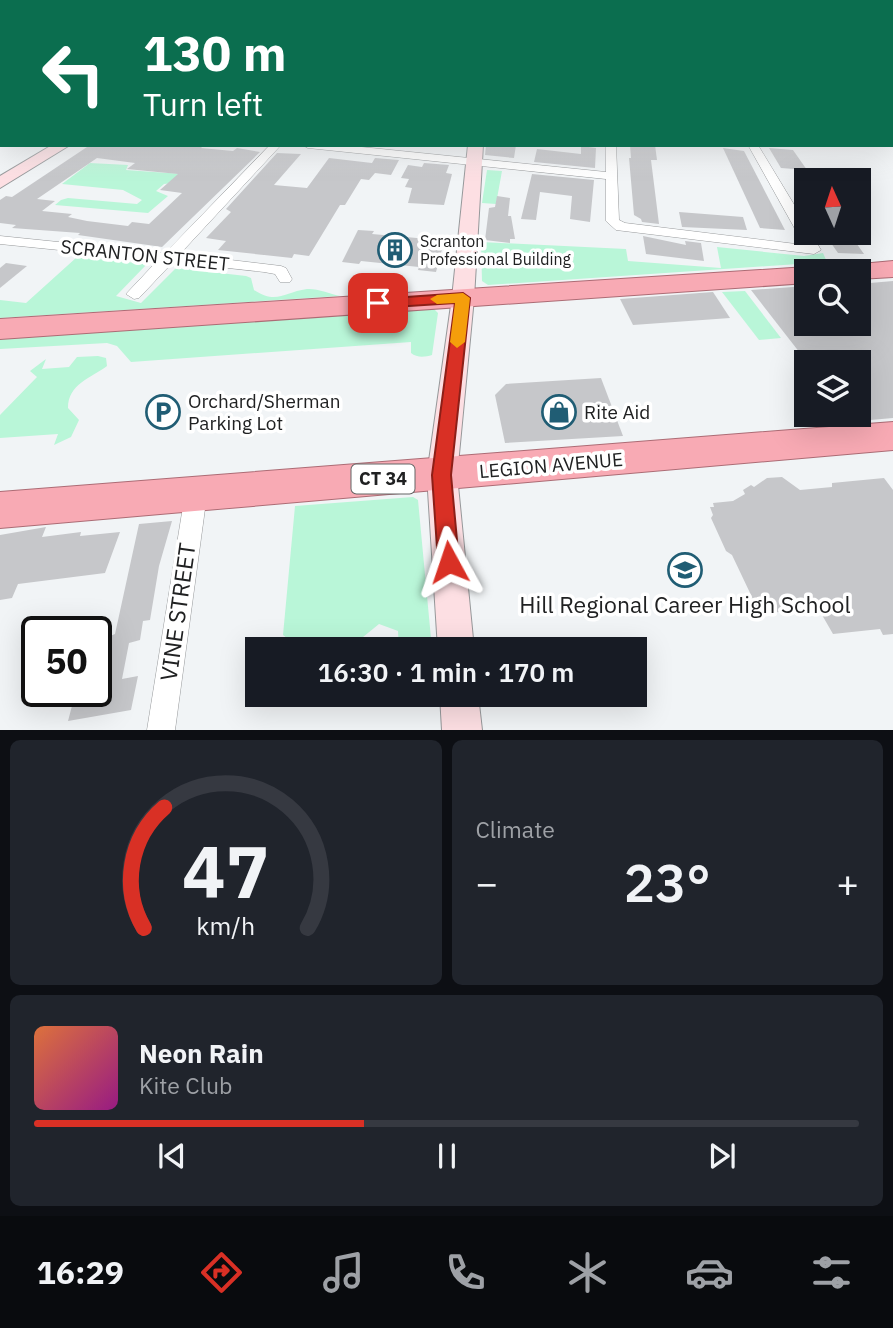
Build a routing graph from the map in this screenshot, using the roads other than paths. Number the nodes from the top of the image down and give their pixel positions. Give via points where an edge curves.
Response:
1 (60, 147) edge
2 (274, 147) edge
3 (345, 147) edge
4 (611, 147) edge
5 (754, 147) edge
6 (475, 154) edge
7 (612, 176) junction
8 (0, 183) edge
9 (0, 240) edge
10 (19, 242) junction
11 (0, 256) edge
12 (170, 256) junction
13 (795, 259) edge
14 (810, 259) edge
15 (794, 264) edge
16 (893, 269) edge
17 (871, 270) edge
18 (285, 279) dead end
19 (134, 294) dead end
20 (463, 298) junction
21 (0, 329) edge
22 (893, 436) edge
23 (442, 475) junction
24 (195, 494) junction
25 (0, 510) edge
26 (455, 637) edge
27 (460, 707) edge
28 (160, 730) edge
29 (462, 730) edge

1 - 8 main road
2 - 12 street
3 - 6 street
4 - 7 street
5 - 14 street
6 - 7 street
6 - 20 main road
7 - 13 street via 613,222 621,227
9 - 10 street, SCRANTON STREET
10 - 11 street
10 - 12 street, SCRANTON STREET
12 - 18 street, SCRANTON STREET via 264,267 281,271
12 - 19 street
15 - 20 highway
16 - 17 highway
20 - 21 highway
20 - 23 main road
22 - 23 highway, LEGION AVENUE
23 - 24 highway, LEGION AVENUE / CT 34
23 - 26 main road
24 - 25 highway, LEGION AVENUE
24 - 28 street, VINE STREET
27 - 29 main road

